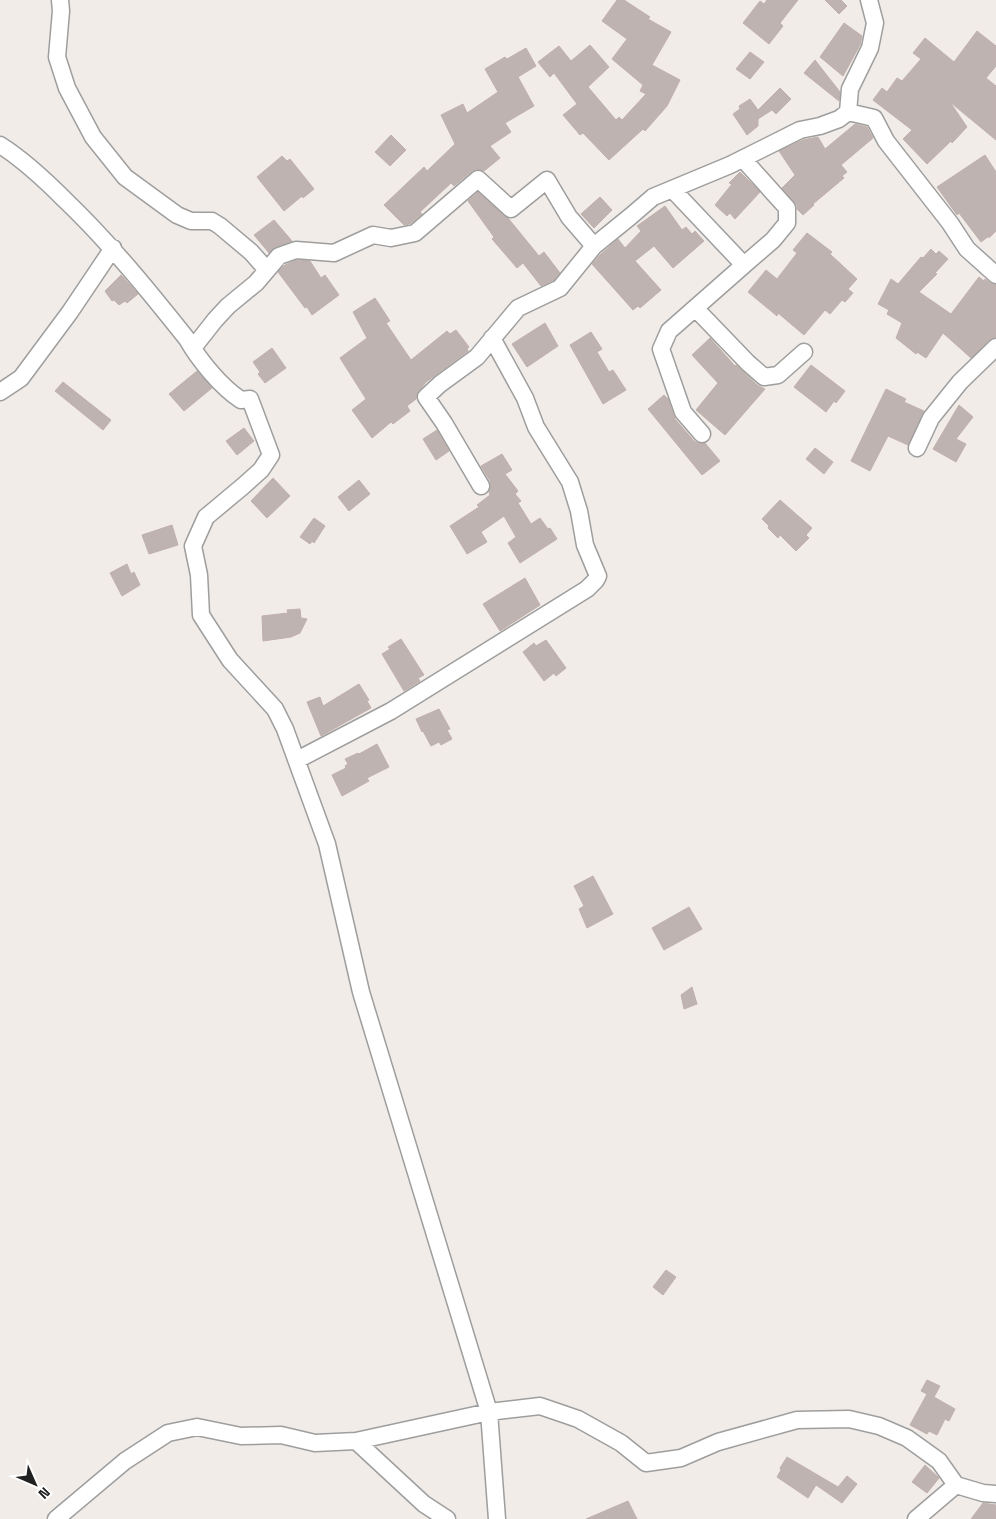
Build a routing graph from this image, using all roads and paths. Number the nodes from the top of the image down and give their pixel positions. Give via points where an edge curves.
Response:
1 (60, 0) edge
2 (869, 0) edge
3 (848, 112) junction
4 (0, 145) edge
5 (743, 159) junction
6 (672, 189) junction
7 (594, 246) junction
8 (113, 248) junction
9 (744, 265) junction
10 (267, 270) junction
11 (996, 275) edge
12 (695, 308) junction
13 (492, 338) junction
14 (996, 347) edge
15 (192, 348) junction
16 (804, 352) dead end
17 (0, 392) edge
18 (702, 434) dead end
19 (917, 448) dead end
20 (481, 486) dead end
21 (297, 760) junction
22 (489, 1412) junction
23 (356, 1441) junction
24 (956, 1485) junction
25 (996, 1494) edge
26 (56, 1519) edge
27 (447, 1519) edge
28 (496, 1519) edge
29 (916, 1519) edge

1 - 10 street via 56,57 67,88 93,137 125,177 177,215 191,221 212,221 220,226
2 - 3 street via 875,23 870,48 850,90
3 - 5 street via 839,119 800,130
3 - 11 street via 874,118 886,141 967,249
4 - 8 street via 35,170
5 - 6 street
5 - 9 street via 787,208 787,223 774,240
6 - 7 street via 653,197
6 - 9 street
7 - 10 street via 569,217 547,180 511,209 478,178 415,233 391,238 373,235 334,253 296,250 279,256
7 - 13 street via 560,288 518,308
8 - 15 street
8 - 17 street via 20,378
9 - 12 street
10 - 15 street via 222,313
12 - 16 street via 764,376 778,375
12 - 18 street via 669,331 661,349 683,412
13 - 20 street via 477,357 426,397
13 - 21 street via 525,398 536,426 570,482 585,545 598,576 587,589 391,712
14 - 19 street via 960,382 931,418
15 - 21 street via 229,393 241,400 250,399 272,455 261,470 206,517 193,546 199,575 201,615 230,660 275,709
21 - 22 street via 327,844 361,992
22 - 23 street
22 - 24 street via 540,1406 578,1419 622,1444 646,1463 681,1458 718,1442 797,1420 849,1418 880,1426 907,1438 939,1461
22 - 28 street
23 - 26 street via 315,1443 281,1435 241,1436 198,1427 168,1432 125,1461
23 - 27 street via 424,1504
24 - 25 street
24 - 29 street

